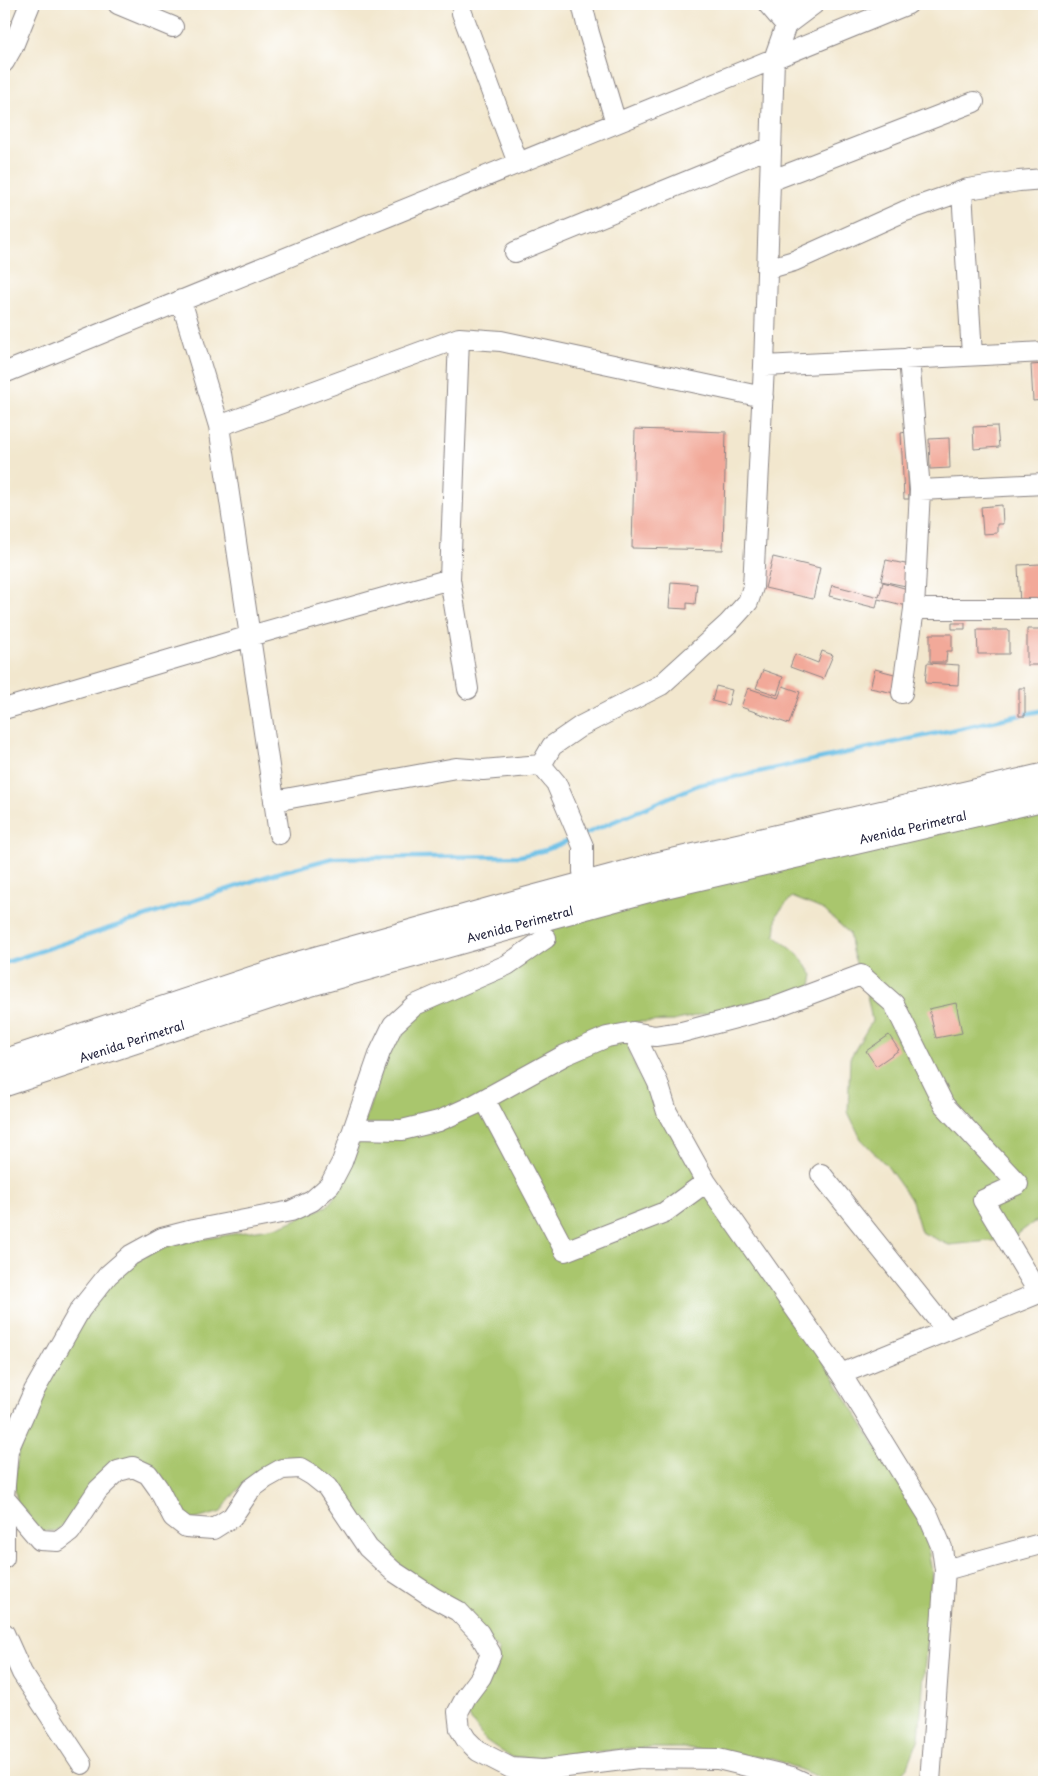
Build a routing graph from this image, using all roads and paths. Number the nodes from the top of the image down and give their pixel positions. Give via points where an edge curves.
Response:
1 (30, 4) edge
2 (118, 4) edge
3 (582, 4) edge
4 (768, 4) edge
5 (814, 4) edge
6 (908, 4) edge
7 (462, 13) dead end
8 (786, 25) junction
9 (173, 26) dead end
10 (774, 59) junction
11 (4, 62) edge
12 (974, 102) dead end
13 (616, 123) junction
14 (771, 147) junction
15 (518, 163) junction
16 (1044, 179) edge
17 (770, 181) junction
18 (962, 191) junction
19 (515, 252) dead end
20 (767, 269) junction
21 (181, 300) junction
22 (459, 338) junction
23 (1044, 352) edge
24 (972, 355) junction
25 (909, 358) junction
26 (764, 366) junction
27 (4, 373) edge
28 (763, 397) junction
29 (219, 426) junction
30 (1044, 484) edge
31 (920, 490) junction
32 (450, 580) junction
33 (914, 609) junction
34 (1044, 609) edge
35 (250, 636) junction
36 (468, 689) dead end
37 (902, 693) dead end
38 (4, 709) edge
39 (541, 765) junction
40 (1044, 776) edge
41 (1044, 798) edge
42 (274, 801) junction
43 (279, 834) dead end
44 (583, 872) dead end
45 (546, 938) dead end
46 (633, 1032) junction
47 (4, 1062) edge
48 (4, 1084) edge
49 (485, 1100) junction
50 (354, 1129) junction
51 (821, 1174) dead end
52 (706, 1182) junction
53 (1042, 1292) edge
54 (947, 1331) junction
55 (841, 1374) junction
56 (4, 1497) edge
57 (4, 1503) edge
58 (1044, 1544) edge
59 (4, 1558) edge
60 (945, 1570) junction
61 (4, 1633) edge
62 (82, 1764) dead end
63 (802, 1782) edge
64 (930, 1782) edge

1 - 11 street
2 - 9 street
3 - 13 street
4 - 8 street
5 - 8 street
6 - 10 street
7 - 15 street
8 - 10 street
10 - 13 street
10 - 14 street
12 - 17 street
13 - 15 street
14 - 17 street
14 - 19 street
15 - 21 street
16 - 18 street
17 - 20 street
18 - 20 street via 905,211 794,261
18 - 24 street
20 - 26 street
21 - 27 street
21 - 29 street
22 - 28 street via 501,341
22 - 29 street
22 - 32 street
23 - 24 street
24 - 25 street
25 - 26 street
25 - 31 street
26 - 28 street
28 - 39 street via 753,587 748,602 661,685 581,726 552,746
29 - 35 street
30 - 31 street
31 - 33 street
32 - 35 street
32 - 36 street
33 - 34 street
33 - 37 street
35 - 38 street
35 - 42 street
39 - 42 street via 483,770 456,768
39 - 44 street via 556,783 583,846
40 - 47 main road, Avenida Perimetral via 653,866 519,902 292,966
41 - 48 main road, Avenida Perimetral via 658,887 534,920 298,986
42 - 43 street
45 - 50 street via 507,965 415,1005 393,1025 380,1052
46 - 49 street via 607,1036 565,1055
46 - 52 street via 658,1084 667,1112
46 - 53 street via 655,1036 682,1032 770,1009 861,975 894,1004 944,1105 1018,1184 983,1200
49 - 50 street via 439,1121 402,1130
49 - 52 street via 565,1251 665,1212
50 - 56 street via 330,1184 312,1201 291,1211 162,1238 131,1255 108,1275 80,1310 34,1391 8,1450
51 - 54 street
52 - 55 street
53 - 54 street
54 - 55 street
55 - 60 street via 928,1516 942,1548
56 - 63 street via 40,1540 58,1541 70,1532 98,1490 118,1471 133,1467 148,1474 173,1517 186,1527 213,1529 232,1517 250,1489 282,1469 300,1468 327,1487 368,1548 386,1566 458,1611 479,1632 491,1654 481,1677 458,1712 460,1729 478,1751 511,1768 543,1770 638,1758 718,1759 792,1776
57 - 59 street
58 - 60 street
60 - 64 street
61 - 62 street via 22,1673

